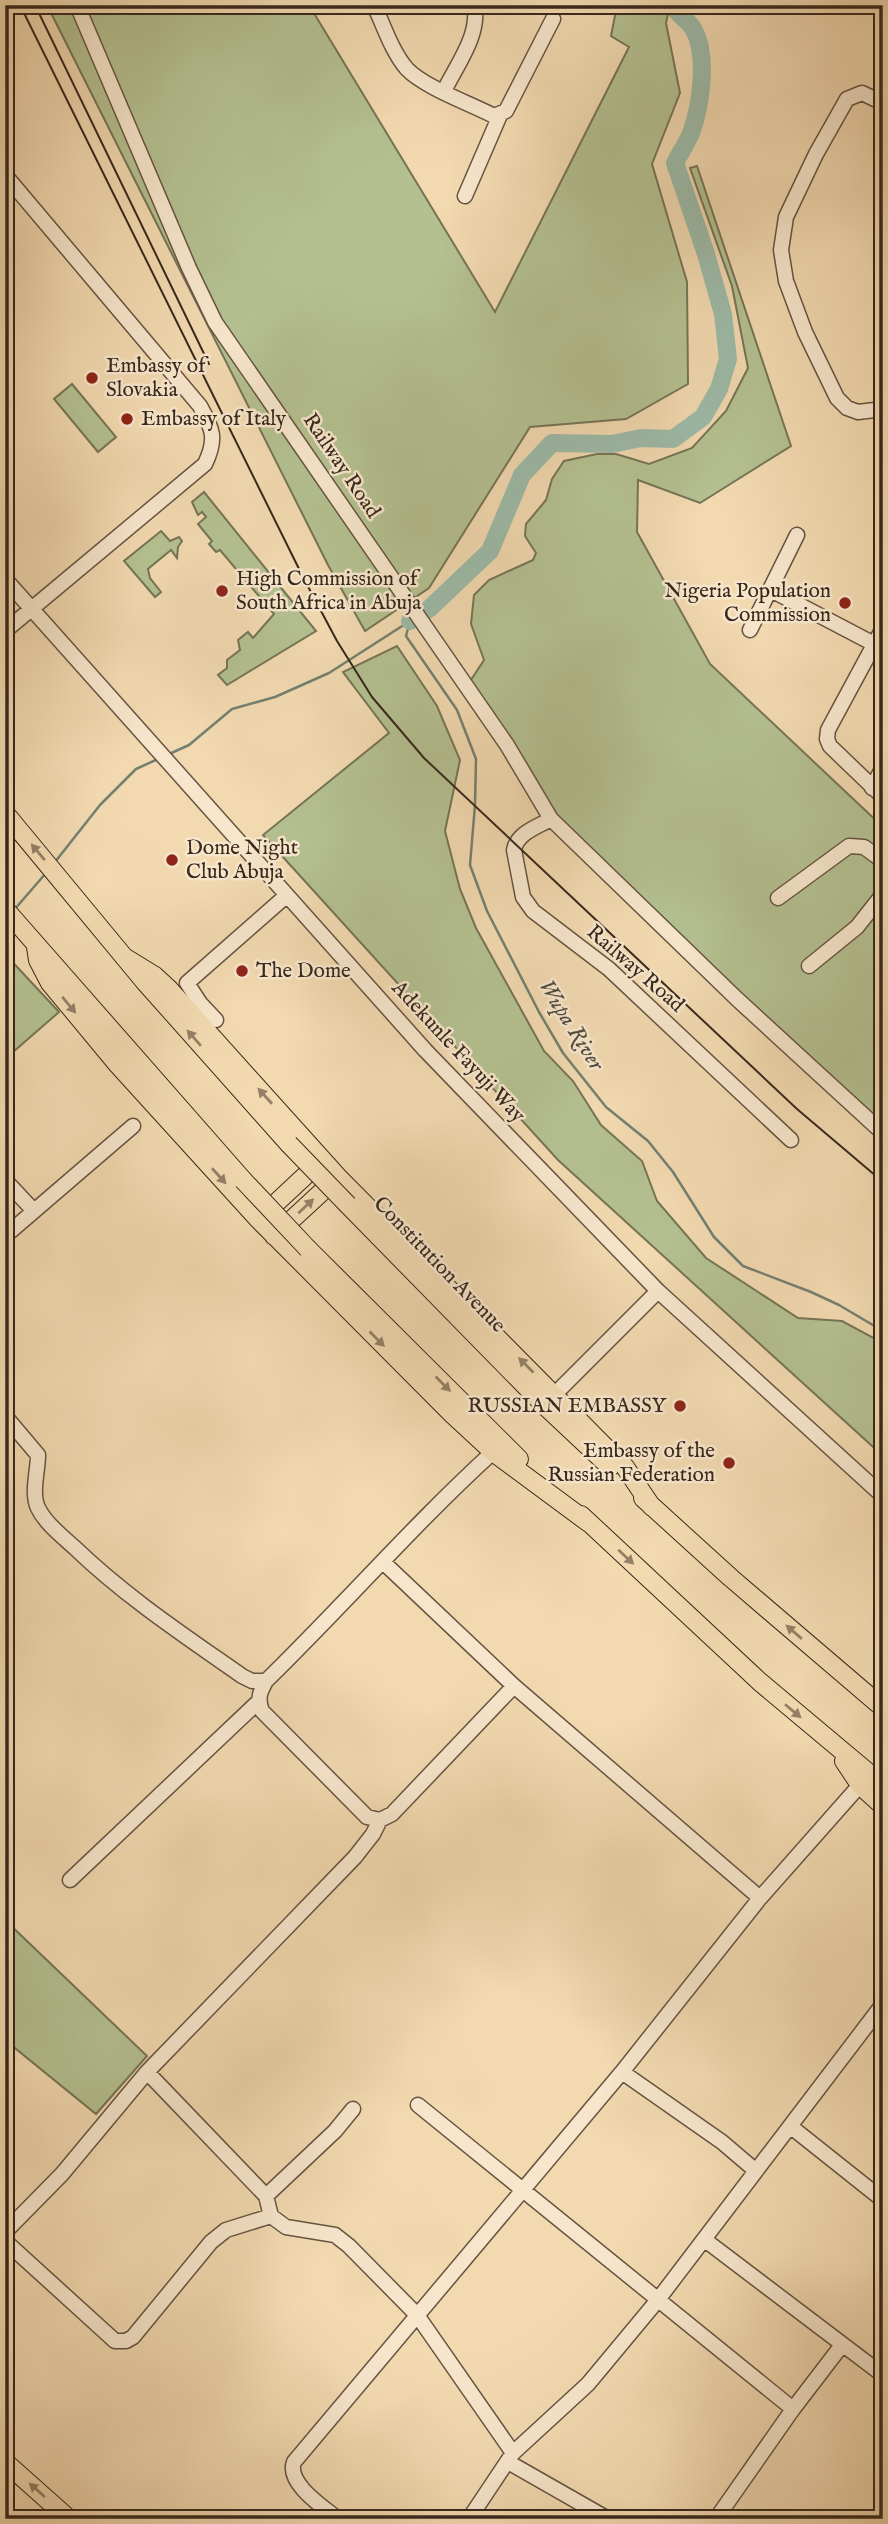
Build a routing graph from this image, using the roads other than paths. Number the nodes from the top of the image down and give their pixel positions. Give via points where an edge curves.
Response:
1 (77, 5) edge
2 (374, 5) edge
3 (474, 5) edge
4 (553, 19) dead end
5 (444, 91) junction
6 (883, 103) edge
7 (500, 115) junction
8 (5, 175) edge
9 (465, 196) dead end
10 (883, 409) edge
11 (797, 535) dead end
12 (5, 579) edge
13 (771, 590) junction
14 (31, 610) junction
15 (883, 628) edge
16 (750, 630) dead end
17 (5, 631) edge
18 (874, 644) junction
19 (883, 767) edge
20 (877, 793) edge
21 (6, 813) edge
22 (551, 819) junction
23 (883, 861) edge
24 (883, 894) edge
25 (286, 896) junction
26 (778, 898) dead end
27 (5, 909) edge
28 (5, 920) edge
29 (32, 941) junction
30 (124, 957) junction
31 (809, 966) dead end
32 (216, 1020) dead end
33 (133, 1126) dead end
34 (883, 1133) edge
35 (791, 1140) dead end
36 (322, 1160) junction
37 (338, 1177) junction
38 (5, 1180) edge
39 (34, 1211) junction
40 (258, 1219) junction
41 (5, 1236) edge
42 (274, 1236) junction
43 (659, 1291) junction
44 (555, 1394) junction
45 (5, 1416) edge
46 (493, 1452) junction
47 (883, 1496) edge
48 (652, 1507) junction
49 (589, 1523) junction
50 (383, 1562) junction
51 (822, 1657) junction
52 (266, 1681) junction
53 (514, 1686) junction
54 (883, 1694) edge
55 (258, 1702) junction
56 (883, 1709) edge
57 (832, 1743) junction
58 (860, 1784) junction
59 (883, 1785) edge
60 (883, 1805) edge
61 (380, 1820) junction
62 (70, 1880) dead end
63 (760, 1898) junction
64 (883, 2004) edge
65 (146, 2072) junction
66 (622, 2072) junction
67 (418, 2105) dead end
68 (353, 2109) dead end
69 (790, 2126) junction
70 (756, 2171) junction
71 (523, 2189) junction
72 (266, 2196) junction
73 (883, 2200) edge
74 (271, 2216) junction
75 (5, 2232) edge
76 (705, 2240) junction
77 (5, 2241) edge
78 (657, 2301) junction
79 (417, 2315) junction
80 (842, 2345) junction
81 (883, 2375) edge
82 (793, 2409) junction
83 (510, 2458) junction
84 (5, 2462) edge
85 (68, 2519) edge
86 (338, 2519) edge
87 (469, 2519) edge
88 (608, 2519) edge
89 (716, 2519) edge

1 - 22 street, Railway Road via 215,322 507,744
2 - 5 street via 407,69
3 - 5 street via 471,37
4 - 7 street
5 - 7 street
6 - 10 street via 862,93 847,99 786,217 781,250 786,281 805,332 837,398 858,412
7 - 9 street
8 - 14 street via 200,406 213,434 205,464
11 - 13 street
12 - 14 street, Adekunle Fayuji Way
13 - 16 street
13 - 18 street
14 - 17 street
14 - 25 street, Adekunle Fayuji Way
15 - 18 street
18 - 20 street via 827,739
19 - 20 street
30 -> 21 main road, Constitution Avenue
22 - 34 street, Railway Road
22 - 35 street, Railway Road via 515,844 527,904 609,969
23 - 26 street via 864,847 849,846
24 - 31 street via 865,919
25 - 32 street via 187,983
25 - 43 street, Adekunle Fayuji Way via 425,1050
27 - 29 main road
28 - 29 main road
29 -> 40 main road via 50,982 118,1065
29 -> 49 main road, bridge via 308,1249
36 -> 30 main road via 168,988
48 -> 30 main road, Constitution Avenue, bridge via 544,1405 289,1144
33 - 39 street
36 - 37 main road
36 - 40 main road
42 -> 37 main road
44 -> 37 main road
38 - 39 street
39 - 41 street
40 - 42 main road
42 -> 46 main road
43 - 44 street
43 - 47 street, Adekunle Fayuji Way
44 - 48 main road via 625,1466
45 - 52 street via 38,1455 36,1500 55,1529 94,1567 173,1628 242,1676
46 - 49 main road
46 - 50 street
51 -> 48 main road, Constitution Avenue
49 -> 57 main road
50 - 52 street
50 - 53 street
51 - 54 main road
51 - 56 main road, Constitution Avenue
52 - 55 street
53 - 61 street via 392,1814
53 - 63 street
55 - 61 street via 367,1817
55 - 62 street
57 - 58 main road
57 - 59 main road
58 - 60 main road
58 - 63 street
61 - 65 street via 355,1857
63 - 66 street
64 - 69 street
65 - 72 street
65 - 75 street via 62,2174
66 - 70 street
66 - 71 street
67 - 71 street
68 - 72 street
69 - 70 street
69 - 73 street
70 - 76 street
71 - 78 street
71 - 79 street
72 - 74 street
74 - 77 street via 226,2230 211,2242 133,2337 120,2342
74 - 79 street via 286,2227 335,2235
76 - 78 street
76 - 80 street
78 - 82 street
78 - 83 street via 588,2384
79 - 83 street
79 - 86 street via 291,2468 294,2479
80 - 81 street
80 - 82 street
82 - 89 street
83 - 87 street
83 - 88 street
85 -> 84 main road

